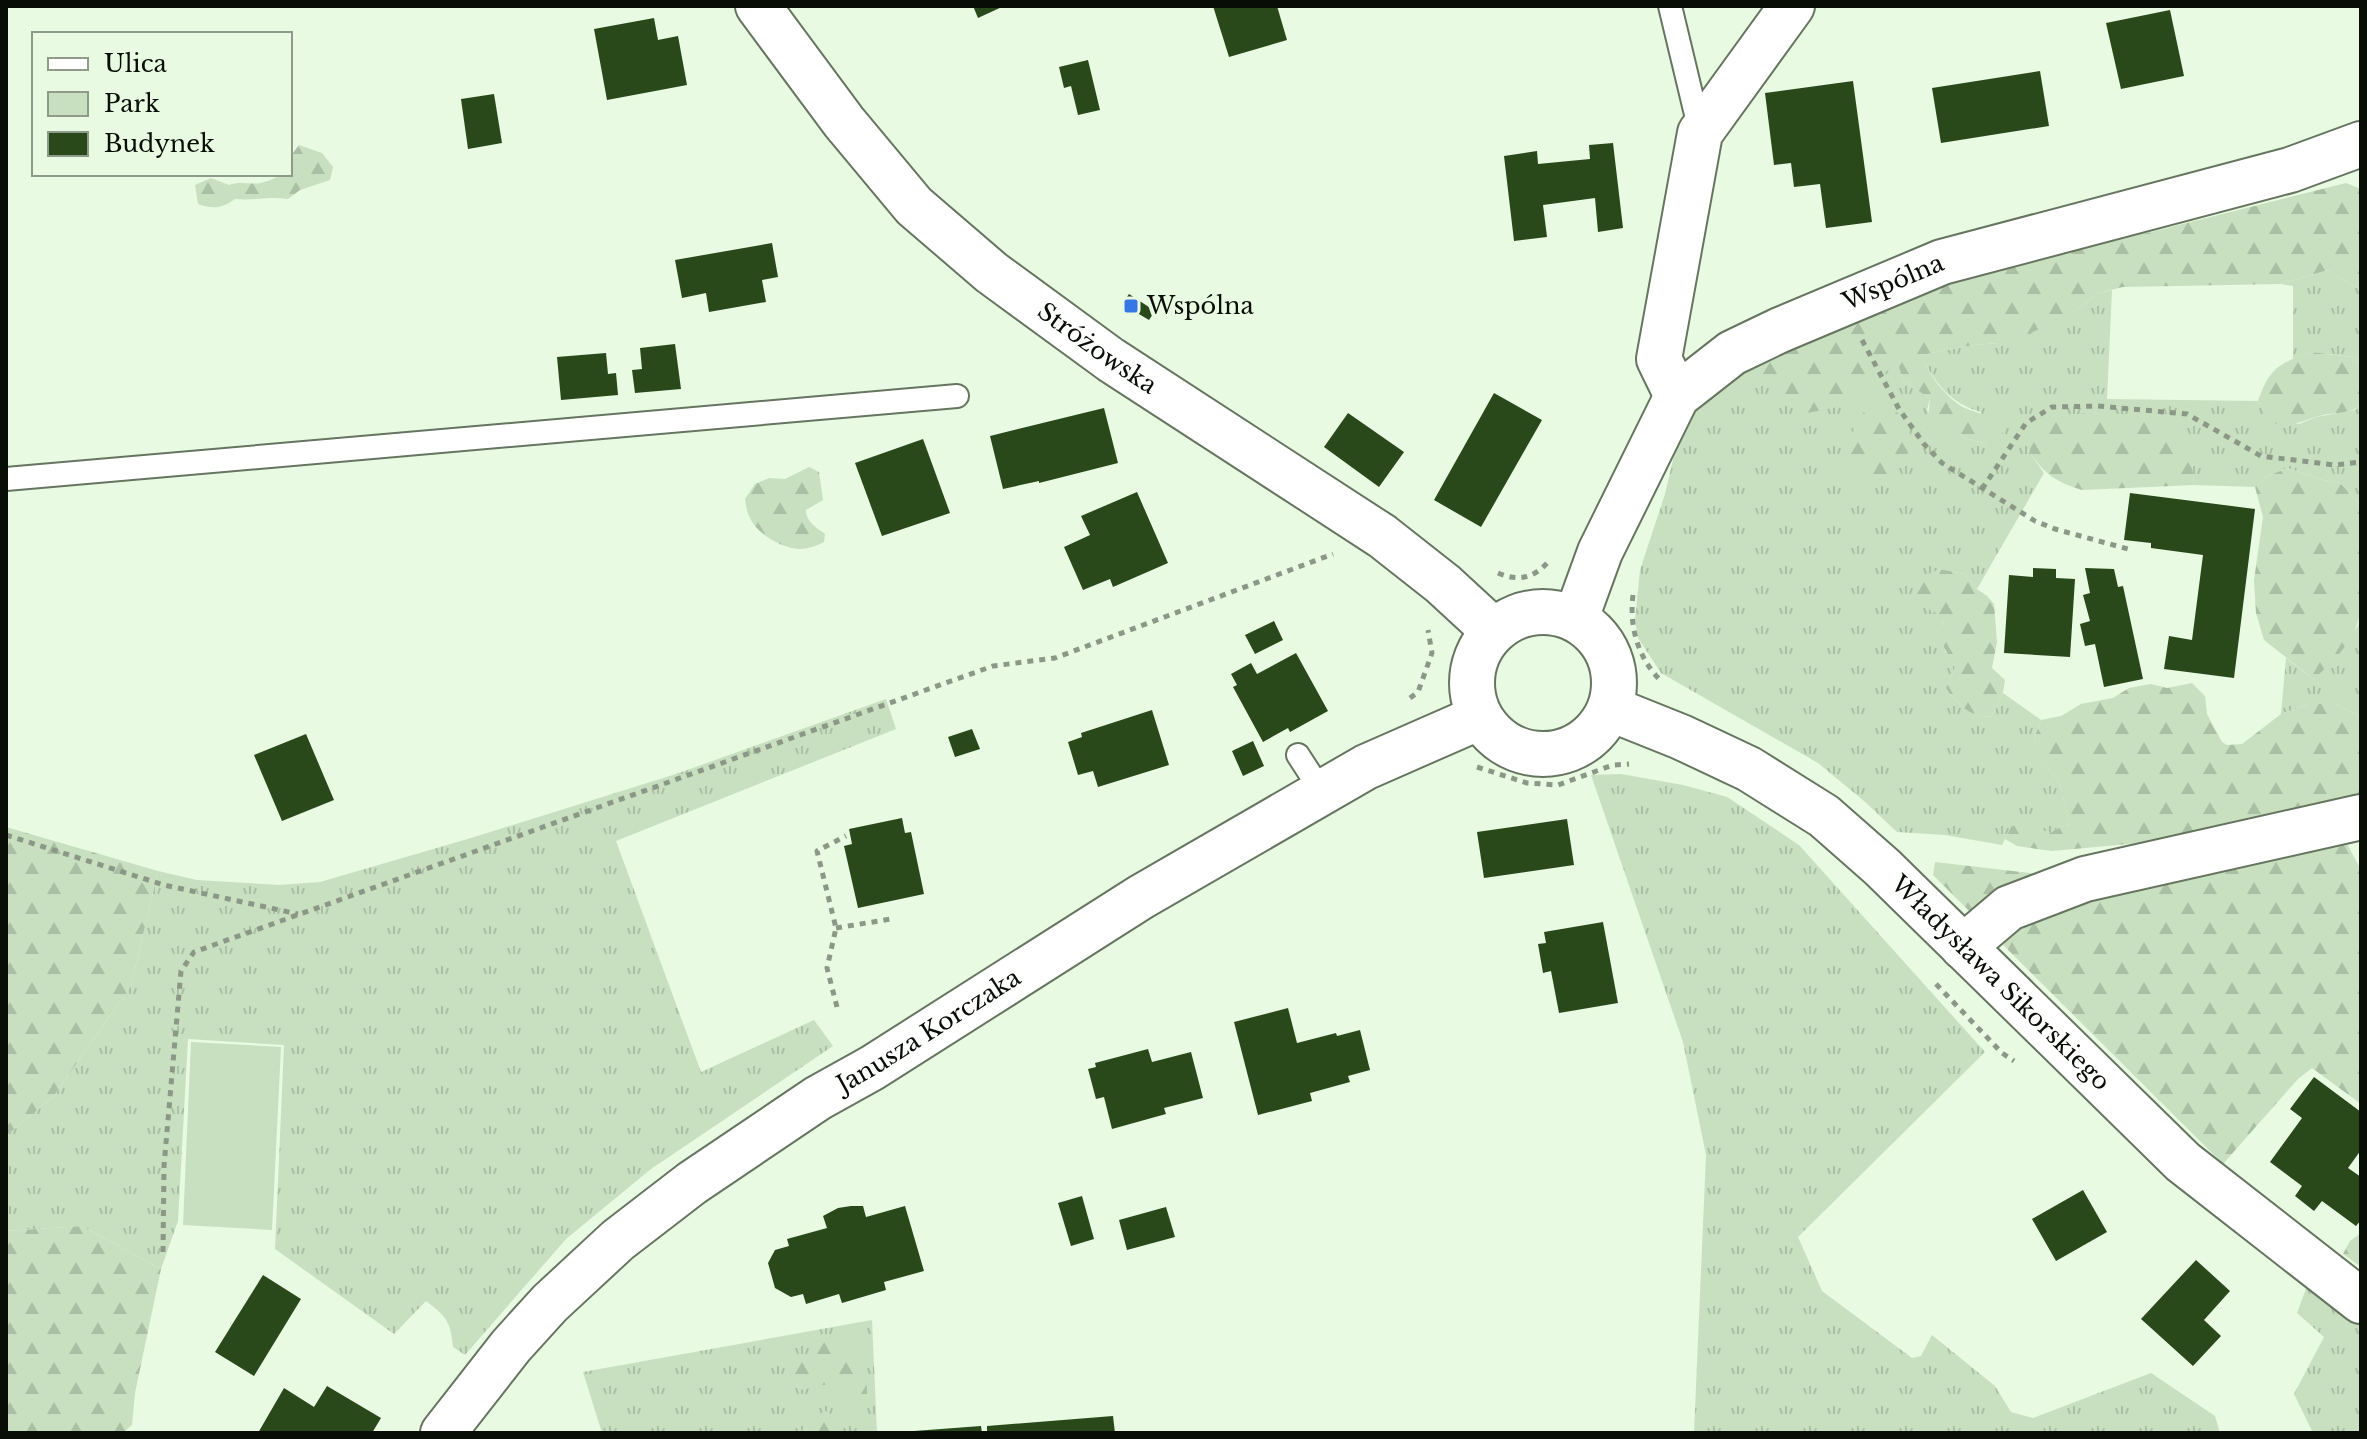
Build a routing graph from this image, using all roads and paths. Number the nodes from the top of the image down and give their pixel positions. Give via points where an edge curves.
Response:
1 (758, 6) edge
2 (1670, 6) edge
3 (1792, 6) edge
4 (1700, 133) junction
5 (2361, 144) edge
6 (1843, 304) junction
7 (957, 396) dead end
8 (1677, 396) junction
9 (2361, 462) edge
10 (6, 479) edge
11 (1982, 489) junction
12 (1382, 536) junction
13 (2128, 549) dead end
14 (1576, 618) junction
15 (1494, 631) junction
16 (1611, 709) junction
17 (1480, 717) junction
18 (1298, 755) dead end
19 (1322, 792) junction
20 (2361, 817) edge
21 (6, 835) edge
22 (846, 836) dead end
23 (299, 914) junction
24 (891, 919) dead end
25 (836, 928) junction
26 (1963, 947) junction
27 (837, 1007) dead end
28 (163, 1252) dead end
29 (2361, 1301) edge
30 (443, 1433) edge

1 - 12 street, Stróżowska via 914,206 992,273 1111,360
2 - 4 lane
3 - 4 street
4 - 8 street via 1659,359
5 - 6 street, Wspólna via 2290,170 1942,262
6 - 8 street, Wspólna via 1732,353
6 - 11 path via 1899,409 1924,444
7 - 10 lane
8 - 14 street, Wspólna via 1600,552
9 - 11 path via 2335,465 2261,456 2187,414 2052,407 2026,423
11 - 13 path via 2035,521
12 - 15 street, Stróżowska
12 - 23 path via 1055,658 993,666
14 - 15 street via 1533,611
14 - 16 street via 1602,641 1611,663
15 - 17 street via 1472,671 1472,695
16 - 17 street via 1593,736 1565,752 1532,755 1502,742
16 - 26 street, Władysława Sikorskiego via 1749,769 1824,816
17 - 19 street, Janusza Korczaka
18 - 19 lane
19 - 30 street, Janusza Korczaka via 1141,897 692,1183 618,1240 550,1303
20 - 26 street via 2085,879 2009,908
21 - 23 path via 164,885
22 - 25 path via 817,851
23 - 28 path via 194,952 181,971 164,1166
24 - 25 path
25 - 27 path via 827,968
26 - 29 street, Władysława Sikorskiego via 2183,1162

